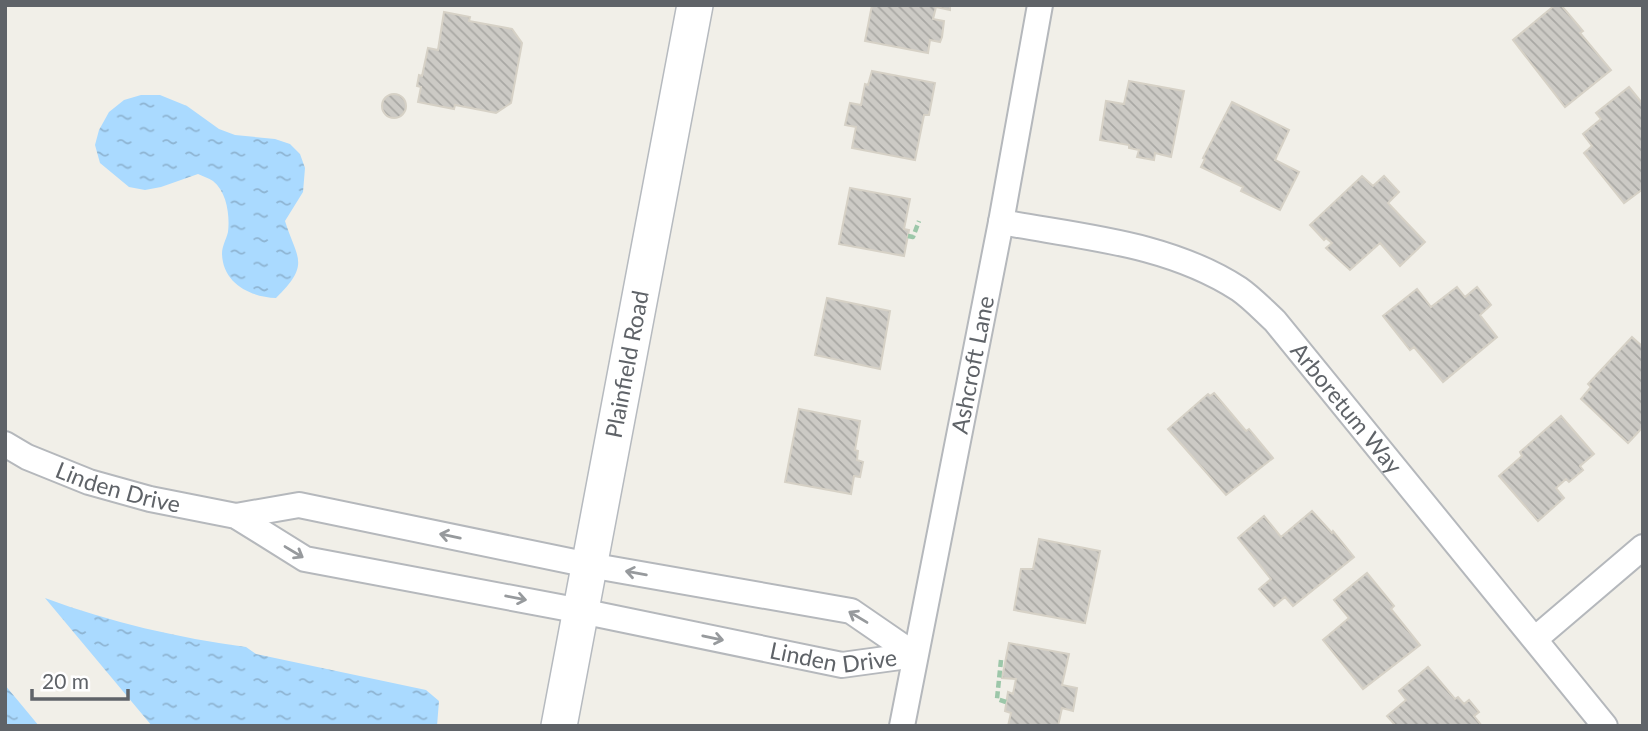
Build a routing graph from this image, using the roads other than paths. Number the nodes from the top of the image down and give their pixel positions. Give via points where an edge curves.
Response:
1 (695, 5) edge
2 (1040, 5) edge
3 (1001, 222) junction
4 (5, 444) edge
5 (236, 516) junction
6 (1643, 547) edge
7 (589, 565) junction
8 (580, 611) junction
9 (1535, 639) junction
10 (915, 655) junction
11 (559, 726) edge
12 (902, 726) edge
13 (1605, 726) edge

1 - 7 main road, Plainfield Road
2 - 3 street, Ashcroft Lane
3 - 9 street, Arboretum Way via 1170,256 1240,290 1275,321
3 - 10 street, Ashcroft Lane
4 - 5 street, Linden Drive via 89,482
7 -> 5 street, Linden Drive via 299,505
5 -> 8 street, Linden Drive via 305,559
6 - 9 street
7 - 8 main road, Plainfield Road
10 -> 7 street, Linden Drive via 852,611
8 -> 10 street, Linden Drive via 842,665
8 - 11 main road, Plainfield Road
9 - 13 street, Arboretum Way
10 - 12 street, Ashcroft Lane

